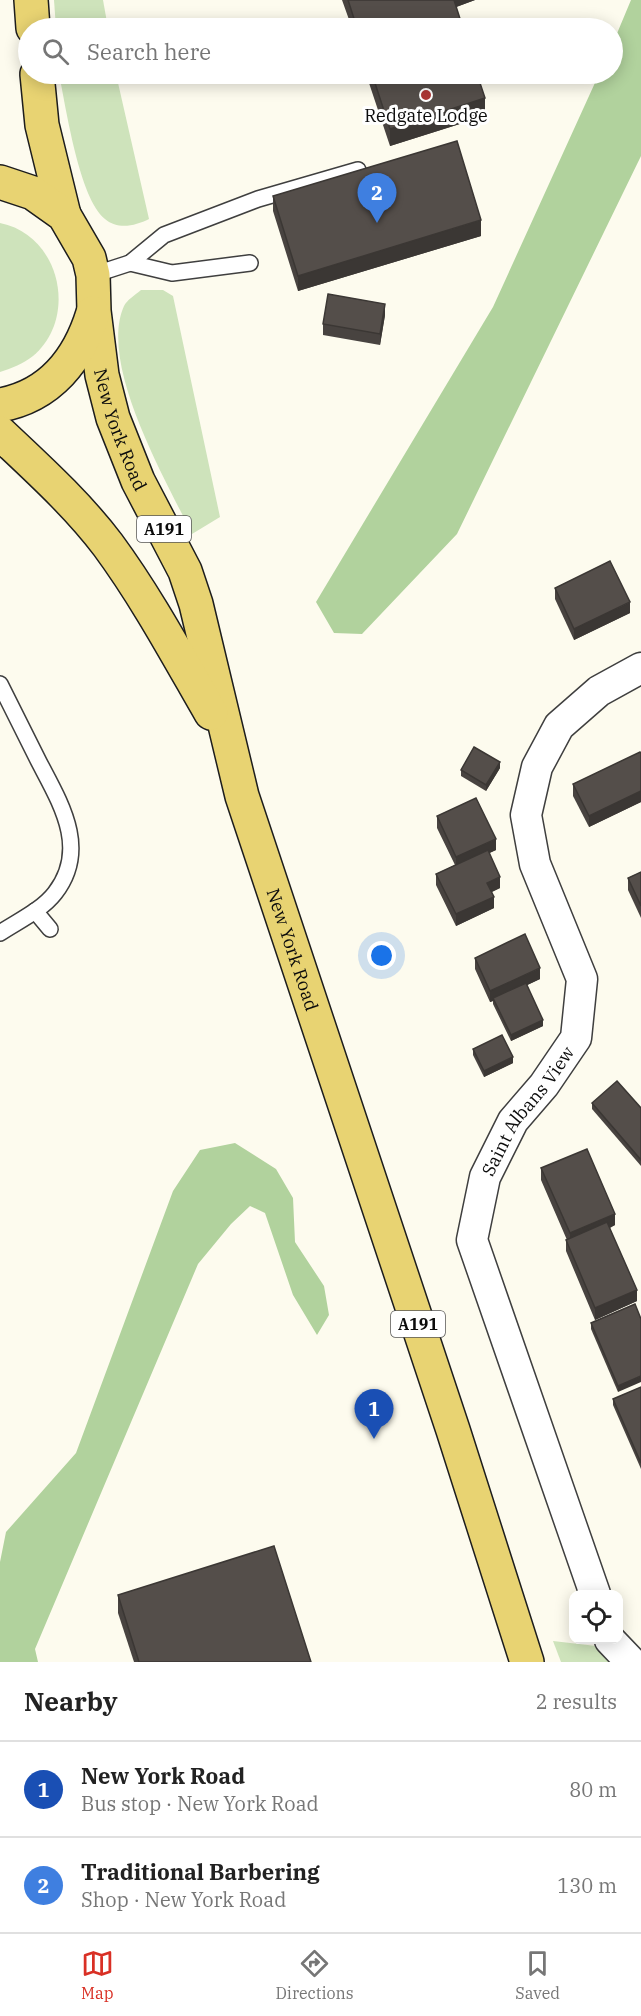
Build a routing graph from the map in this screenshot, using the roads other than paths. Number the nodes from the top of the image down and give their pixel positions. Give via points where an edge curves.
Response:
1 (31, 0) edge
2 (32, 18) edge
3 (38, 84) edge
4 (358, 170) edge
5 (0, 182) edge
6 (64, 214) junction
7 (130, 263) junction
8 (250, 263) dead end
9 (93, 275) junction
10 (94, 311) junction
11 (0, 405) edge
12 (0, 433) edge
13 (641, 668) edge
14 (0, 684) edge
15 (231, 749) junction
16 (35, 911) junction
17 (50, 929) dead end
18 (0, 933) edge
19 (594, 1590) edge
20 (614, 1644) edge
21 (527, 1662) edge
22 (631, 1662) edge

1 - 2 main road
3 - 6 main road, New York Road / A191 via 42,125
4 - 7 lane via 258,199 164,235
5 - 6 main road, New York Road / A191 via 33,193
6 - 9 main road, New York Road / A191 via 81,241
7 - 8 lane via 172,273
7 - 9 lane
9 - 10 main road, New York Road / A191
10 - 11 main road, New York Road / A191 via 79,350 65,369 32,395
10 - 15 main road, New York Road / A191 via 112,418 138,481 185,571
12 - 15 main road, New York Road / A191 via 107,544
13 - 19 street, Saint Albans View via 599,691 559,726 537,767 526,815 535,864 582,979 576,1038 513,1122 485,1177 472,1240
14 - 16 lane via 68,817 72,845 69,868 55,893
15 - 21 main road, New York Road / A191 via 242,796
16 - 17 lane
16 - 18 lane
20 - 22 street

